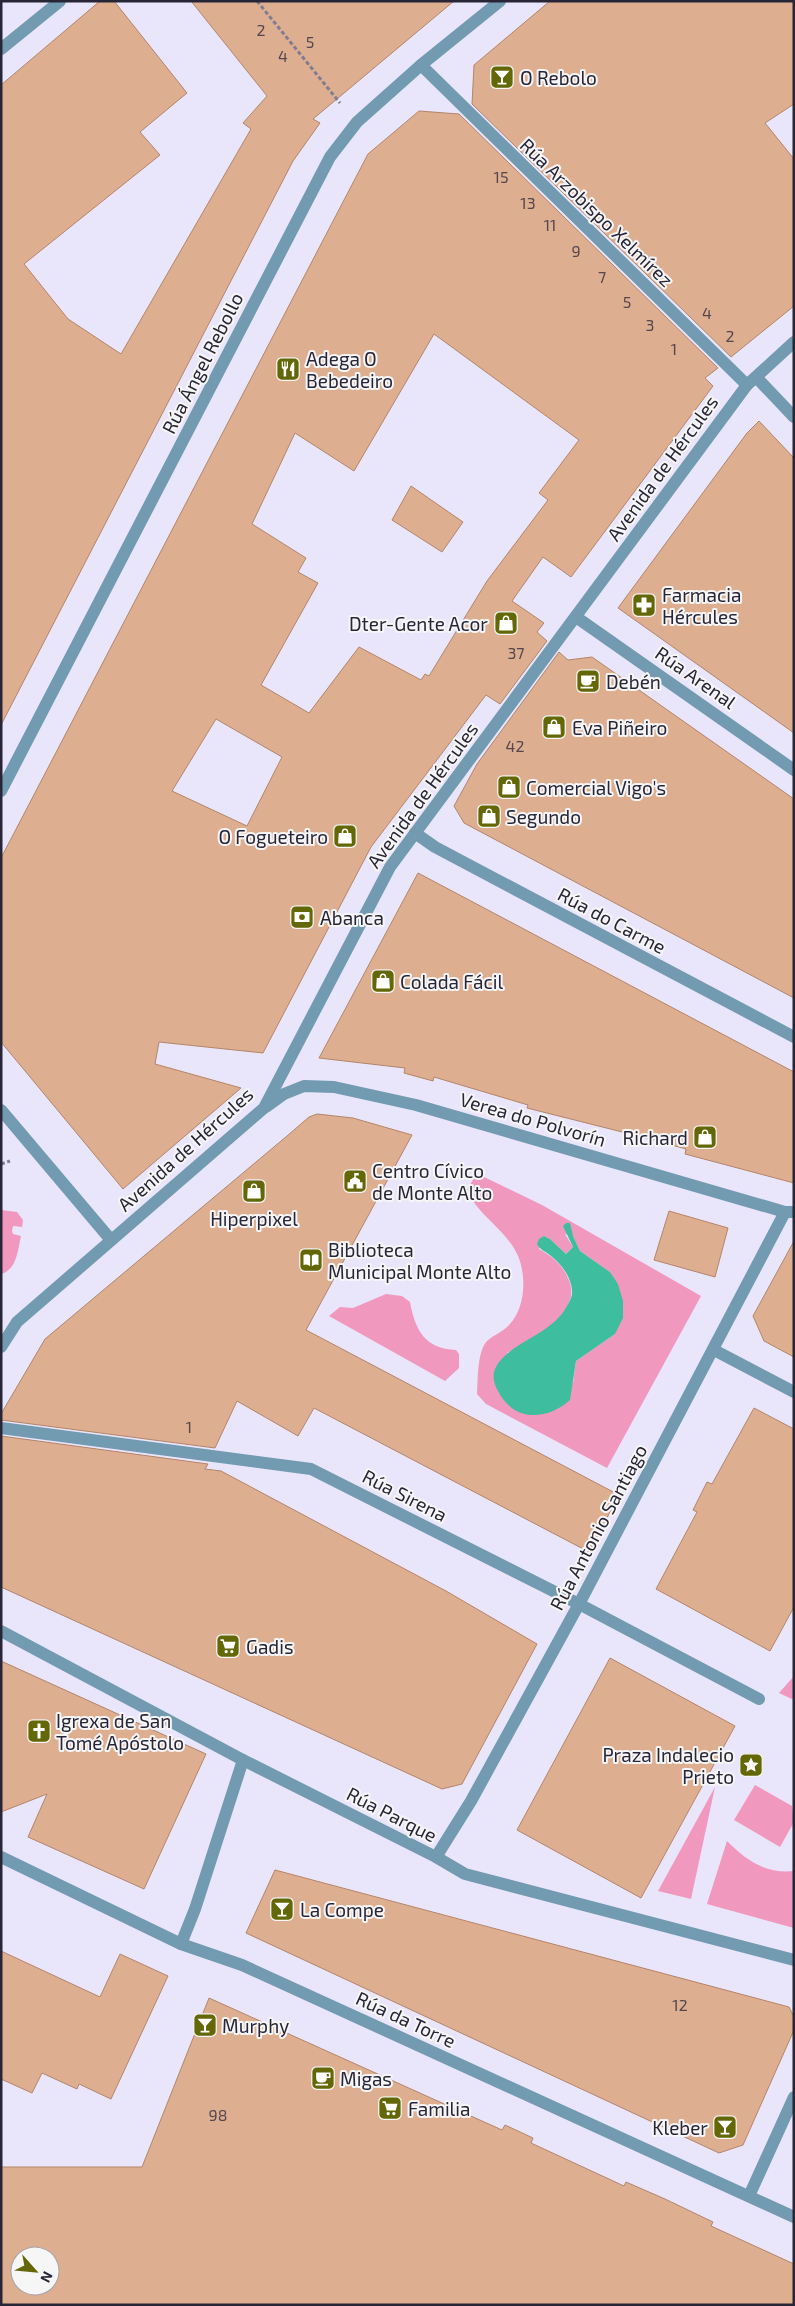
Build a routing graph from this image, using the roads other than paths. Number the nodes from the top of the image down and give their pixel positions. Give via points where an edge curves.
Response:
1 (60, 1) edge
2 (500, 1) edge
3 (1, 50) edge
4 (421, 65) junction
5 (794, 342) edge
6 (751, 381) junction
7 (794, 417) edge
8 (576, 617) junction
9 (794, 770) edge
10 (1, 791) edge
11 (415, 834) junction
12 (794, 1037) edge
13 (264, 1108) junction
14 (1, 1110) edge
15 (790, 1212) edge
16 (110, 1240) junction
17 (1, 1347) edge
18 (714, 1350) junction
19 (794, 1392) edge
20 (1, 1428) edge
21 (580, 1604) junction
22 (1, 1631) edge
23 (759, 1700) dead end
24 (242, 1760) junction
25 (1, 1857) edge
26 (436, 1857) junction
27 (181, 1944) junction
28 (794, 1960) edge
29 (794, 2096) edge
30 (749, 2196) junction
31 (794, 2217) edge

1 - 3 street
2 - 4 street, Rúa Ángel Rebollo
4 - 6 street, Rúa Arzobispo Xelmírez
4 - 10 street, Rúa Ángel Rebollo via 357,122 330,157
5 - 6 street, Avenida de Hércules
6 - 7 street, Rúa Arzobispo Xelmírez
6 - 8 street, Avenida de Hércules
8 - 9 street, Rúa Arenal
8 - 11 street, Avenida de Hércules
11 - 12 street, Rúa do Carme
11 - 13 street, Avenida de Hércules via 390,867
13 - 15 street, Verea do Polvorín via 284,1094 304,1086 334,1087 416,1105
13 - 16 street, Avenida de Hércules
14 - 16 street
15 - 18 street, Rúa Antonio Santiago
16 - 17 street, Avenida de Hércules via 17,1322
18 - 19 street
18 - 21 street, Rúa Antonio Santiago
20 - 21 street, Rúa Sirena via 312,1469
21 - 23 street, Rúa Sirena
21 - 26 street, Rúa Antonio Santiago via 471,1801
22 - 24 street, Rúa Parque
24 - 26 street, Rúa Parque
24 - 27 street
25 - 27 street, Rúa da Torre
26 - 28 street, Rúa Parque via 465,1874
27 - 30 street, Rúa da Torre via 242,1964
29 - 30 street
30 - 31 street, Rúa da Torre

